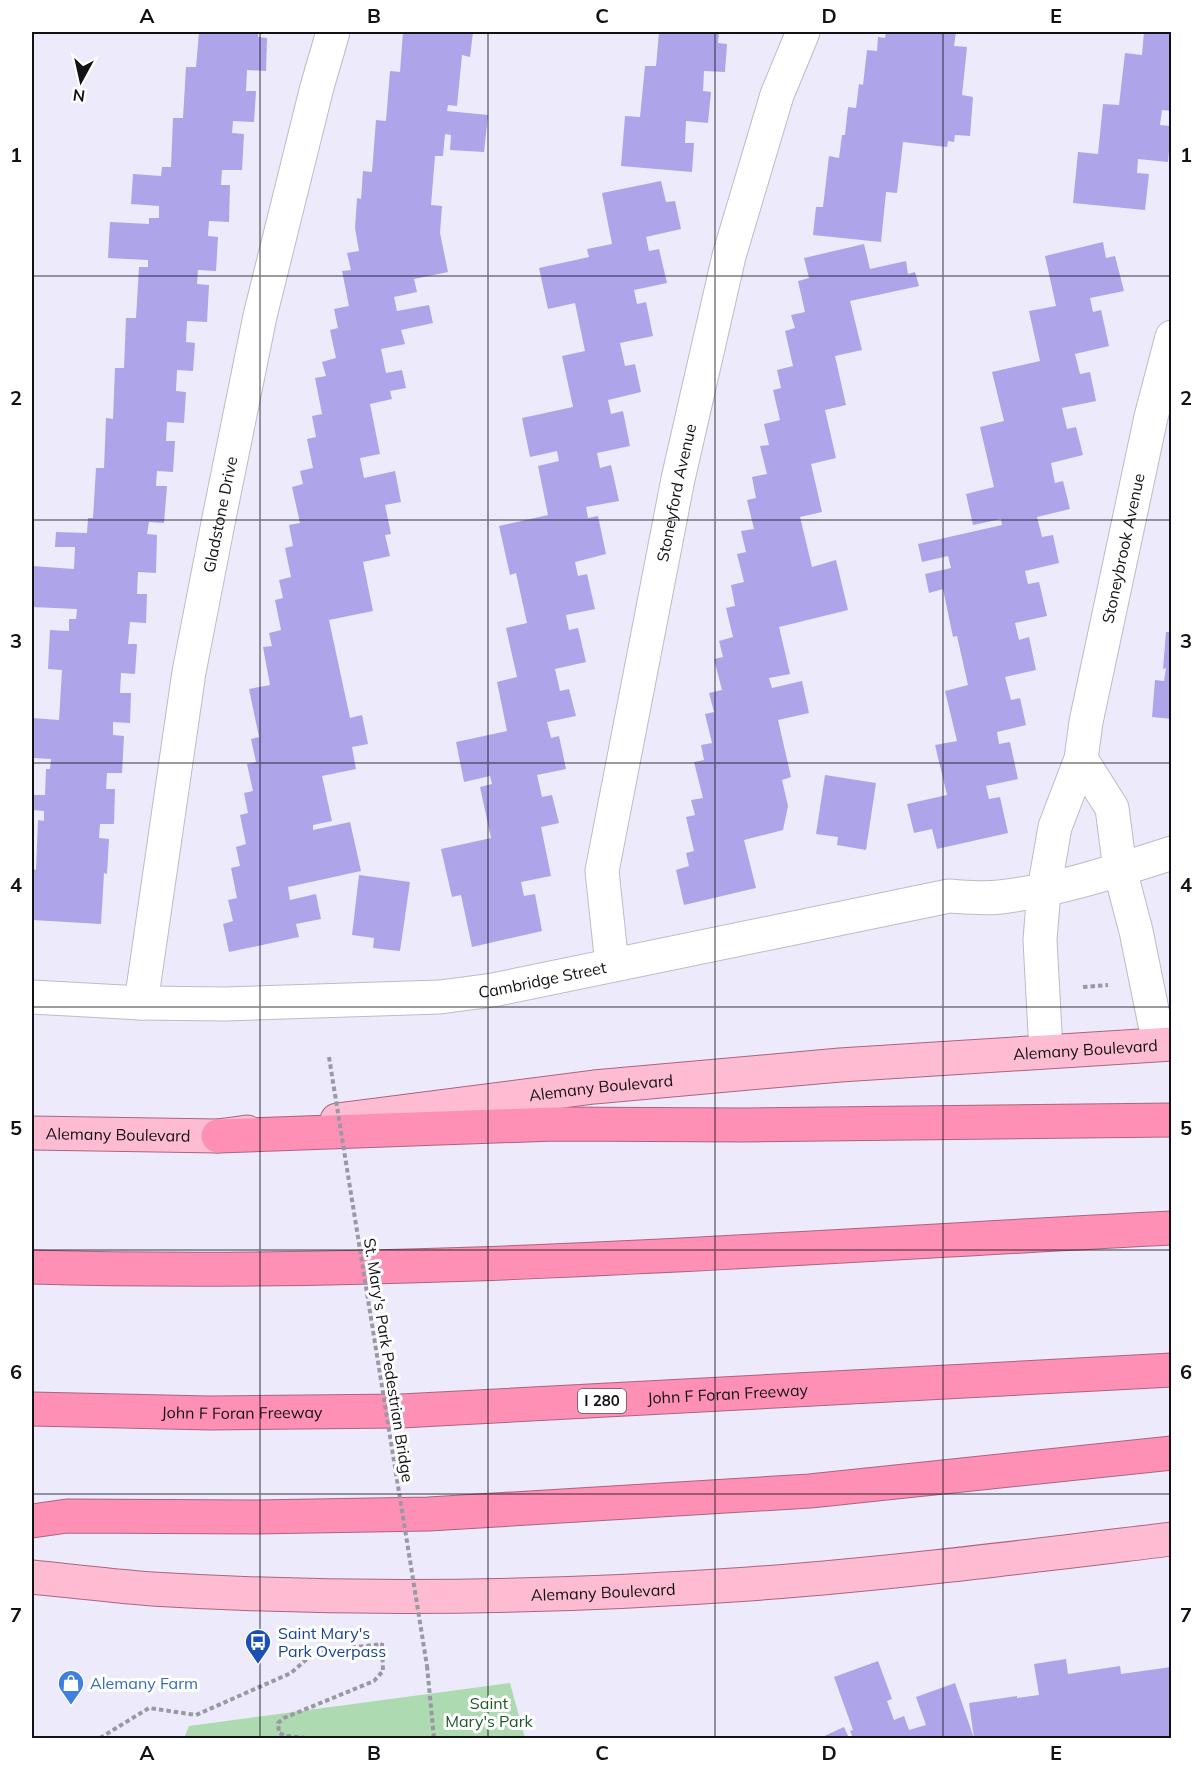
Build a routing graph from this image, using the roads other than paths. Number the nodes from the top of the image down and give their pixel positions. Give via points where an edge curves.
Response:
1 (333, 32) edge
2 (803, 32) edge
3 (1172, 337) edge
4 (1081, 759) junction
5 (1172, 853) edge
6 (1120, 870) junction
7 (1044, 890) junction
8 (612, 965) junction
9 (32, 997) edge
10 (141, 1004) junction
11 (1165, 1044) edge
12 (1046, 1051) junction
13 (1172, 1120) edge
14 (32, 1133) edge
15 (218, 1136) junction
16 (1172, 1228) edge
17 (32, 1267) edge
18 (1172, 1370) edge
19 (32, 1409) edge
20 (1172, 1453) edge
21 (32, 1521) edge
22 (1172, 1539) edge
23 (32, 1577) edge

1 - 10 street, Gladstone Drive via 260,316 215,533 189,672
2 - 8 street, Stoneyford Avenue via 777,94 729,256 678,479 602,870
3 - 4 street, Stoneybrook Avenue via 1148,429
4 - 6 street via 1112,808
4 - 7 street, Stoneybrook Avenue via 1055,827
5 - 6 street, Cambridge Street
6 - 7 street, Cambridge Street
6 - 11 street
7 - 8 street, Cambridge Street via 997,898 949,896
7 - 12 street, Stoneybrook Avenue via 1040,940
8 - 10 street, Cambridge Street via 440,997
9 - 10 street, Cambridge Street
11 - 12 main road, Alemany Boulevard
12 - 15 main road, Alemany Boulevard via 594,1087
13 - 15 highway via 555,1124
14 - 15 main road, Alemany Boulevard
16 - 17 highway via 404,1267
18 - 19 highway, John F Foran Freeway / I 280 via 400,1411 210,1413
20 - 21 highway via 798,1492 429,1514 67,1516
22 - 23 main road, Alemany Boulevard via 750,1584 454,1597 301,1596 149,1589

